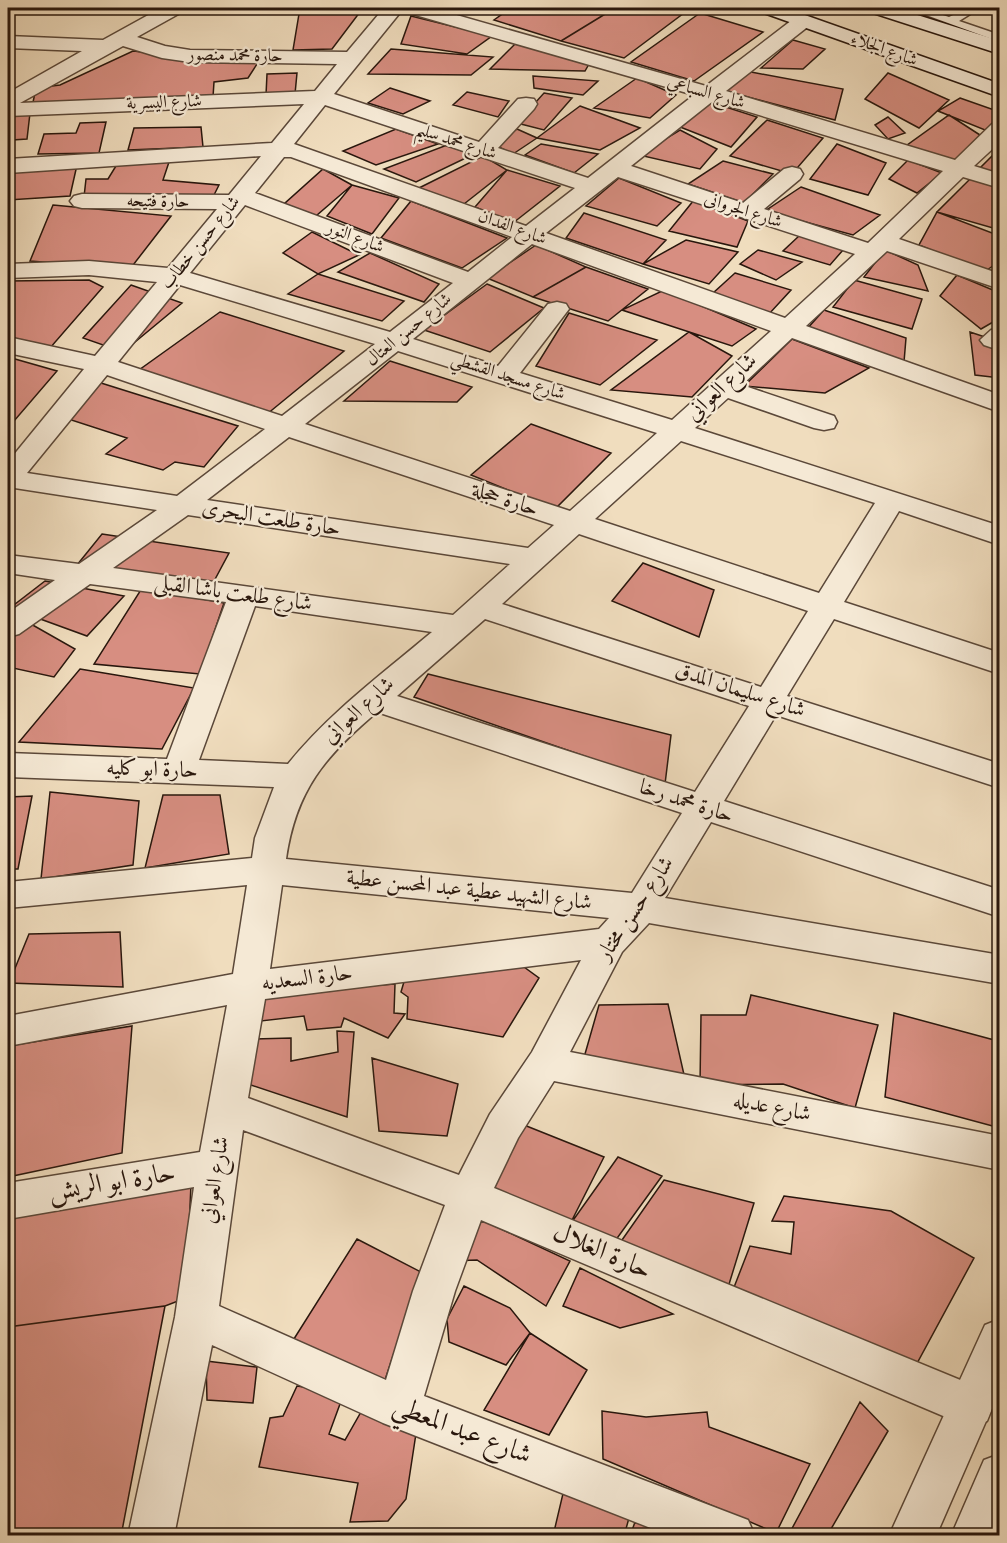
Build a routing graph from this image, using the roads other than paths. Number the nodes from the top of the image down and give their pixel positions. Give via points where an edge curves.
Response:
1 (175, 8) edge
2 (394, 8) edge
3 (412, 8) edge
4 (768, 8) edge
5 (878, 8) edge
6 (912, 8) edge
7 (975, 8) edge
8 (803, 21) junction
9 (951, 21) junction
10 (999, 39) edge
11 (8, 42) edge
12 (112, 42) junction
13 (999, 48) edge
14 (353, 58) junction
15 (999, 91) edge
16 (709, 93) junction
17 (321, 97) junction
18 (8, 101) edge
19 (526, 104) dead end
20 (8, 110) edge
21 (999, 129) edge
22 (279, 149) junction
23 (483, 151) junction
24 (8, 166) edge
25 (614, 168) junction
26 (958, 169) junction
27 (792, 174) dead end
28 (999, 181) edge
29 (591, 186) junction
30 (237, 199) junction
31 (82, 201) dead end
32 (746, 212) junction
33 (529, 234) junction
34 (878, 247) junction
35 (8, 271) edge
36 (174, 276) junction
37 (470, 281) junction
38 (999, 282) edge
39 (557, 309) dead end
40 (786, 329) junction
41 (396, 342) junction
42 (8, 345) edge
43 (101, 365) junction
44 (504, 375) junction
45 (723, 387) junction
46 (999, 404) edge
47 (824, 422) dead end
48 (285, 426) junction
49 (676, 431) junction
50 (8, 479) edge
51 (892, 499) junction
52 (182, 505) junction
53 (573, 523) junction
54 (999, 536) edge
55 (534, 558) junction
56 (8, 564) edge
57 (82, 574) junction
58 (244, 595) junction
59 (826, 606) junction
60 (469, 616) junction
61 (8, 627) edge
62 (999, 664) edge
63 (372, 699) junction
64 (768, 700) junction
65 (8, 765) edge
66 (179, 771) junction
67 (297, 776) junction
68 (999, 776) edge
69 (702, 808) junction
70 (267, 870) junction
71 (8, 896) edge
72 (999, 904) edge
73 (641, 908) junction
74 (609, 942) junction
75 (999, 970) edge
76 (249, 986) junction
77 (8, 1030) edge
78 (545, 1063) junction
79 (229, 1108) junction
80 (999, 1153) edge
81 (218, 1166) junction
82 (469, 1196) junction
83 (8, 1201) edge
84 (196, 1317) junction
85 (999, 1339) edge
86 (971, 1406) junction
87 (399, 1408) junction
88 (999, 1476) edge
89 (151, 1536) edge
90 (732, 1536) edge
91 (912, 1536) edge
92 (974, 1536) edge

1 - 12 street
2 - 14 street, شارع حسن خطاب
3 - 16 street, شارع السباعي
4 - 8 street, شارع الجلاء
5 - 13 street, شارع الجلاء
6 - 9 lane
7 - 9 lane
8 - 15 street, شارع الجلاء
8 - 16 street, شارع حسن العتال
9 - 10 lane
11 - 12 street
12 - 14 street, حارة محمد منصور via 190,56
12 - 18 street
14 - 17 street, شارع حسن خطاب
16 - 25 street, شارع حسن العتال
16 - 26 street, شارع السباعي
17 - 20 street, شارع اليسرية
17 - 22 street, شارع حسن خطاب
17 - 23 street, شارع محمد سليم
19 - 23 street
21 - 26 street, شارع العواني
22 - 24 street, شارع الفدان
22 - 30 street, شارع حسن خطاب
22 - 33 street, شارع الفدان via 301,153
23 - 29 street, شارع محمد سليم
25 - 29 street, شارع حسن العتال
25 - 32 street, شارع الجروانى
26 - 28 street, شارع السباعي
26 - 34 street, شارع العواني
27 - 32 street
29 - 33 street, شارع حسن العتال
30 - 31 street, حارة فتيحه
30 - 36 street, شارع حسن خطاب
30 - 37 street, شارع النور
32 - 34 street, شارع الجروانى
33 - 37 street, شارع حسن العتال
33 - 40 street, شارع الفدان
34 - 38 street, شارع الجروانى
34 - 40 street, شارع العواني
35 - 36 street, شارع مسجد القشطي via 89,268
36 - 41 street, شارع مسجد القشطي
36 - 43 street, شارع حسن خطاب
37 - 41 street, شارع حسن العتال
39 - 44 street
40 - 45 street, شارع العواني
40 - 46 street, شارع الفدان
41 - 44 street, شارع مسجد القشطي
41 - 48 street, شارع حسن العتال
42 - 43 street, حارة حجلة
43 - 48 street, حارة حجلة
43 - 50 street, شارع حسن خطاب
44 - 49 street, شارع مسجد القشطي
45 - 47 street
45 - 49 street, شارع العواني
48 - 52 street, شارع حسن العتال
48 - 53 street, حارة حجلة
49 - 51 street, شارع مسجد القشطي
49 - 53 street, شارع العواني
50 - 52 street, حارة طلعت البحرى
51 - 54 street, شارع مسجد القشطي
51 - 59 street, شارع حسن مختار
52 - 55 street, حارة طلعت البحرى
52 - 57 street, شارع حسن العتال
53 - 55 street, شارع العواني
53 - 59 street, حارة حجلة
55 - 60 street, شارع العواني
56 - 57 street, شارع طلعت باشا القبلى
57 - 58 street, شارع طلعت باشا القبلى
57 - 61 street, شارع حسن العتال
58 - 60 street, شارع طلعت باشا القبلى
58 - 66 street
59 - 62 street, حارة حجلة
59 - 64 street, شارع حسن مختار
60 - 63 street, شارع العواني
60 - 64 street, شارع سليمان المدق
63 - 67 street, شارع العواني via 319,748
63 - 69 street, حارة محمد رخا
64 - 68 street, شارع سليمان المدق
64 - 69 street, شارع حسن مختار
65 - 66 street, حارة ابو كليه
66 - 67 street, حارة ابو كليه
67 - 70 street, شارع العواني via 272,838
69 - 72 street, حارة محمد رخا
69 - 73 street, شارع حسن مختار
70 - 71 street, شارع الشهيد عطية عبد المحسن عطية
70 - 73 street, شارع الشهيد عطية عبد المحسن عطية
70 - 76 street, شارع العواني
73 - 74 street, شارع حسن مختار
73 - 75 street, شارع الشهيد عطية عبد المحسن عطية
74 - 76 street, حارة السعديه
74 - 78 street, شارع حسن مختار
76 - 77 street, حارة السعديه
76 - 79 street, شارع العواني
78 - 80 street, شارع عديله
78 - 82 street, شارع حسن مختار via 504,1126
79 - 81 street, شارع العواني
79 - 82 street, حارة الغلال
81 - 83 street, حارة ابو الريش
81 - 84 street, شارع العواني
82 - 86 street, حارة الغلال
82 - 87 street, شارع حسن مختار via 434,1291
84 - 87 street, شارع عبد المعطي
84 - 89 street, شارع العواني
85 - 86 street
86 - 91 street
87 - 90 street, شارع عبد المعطي
88 - 92 street

